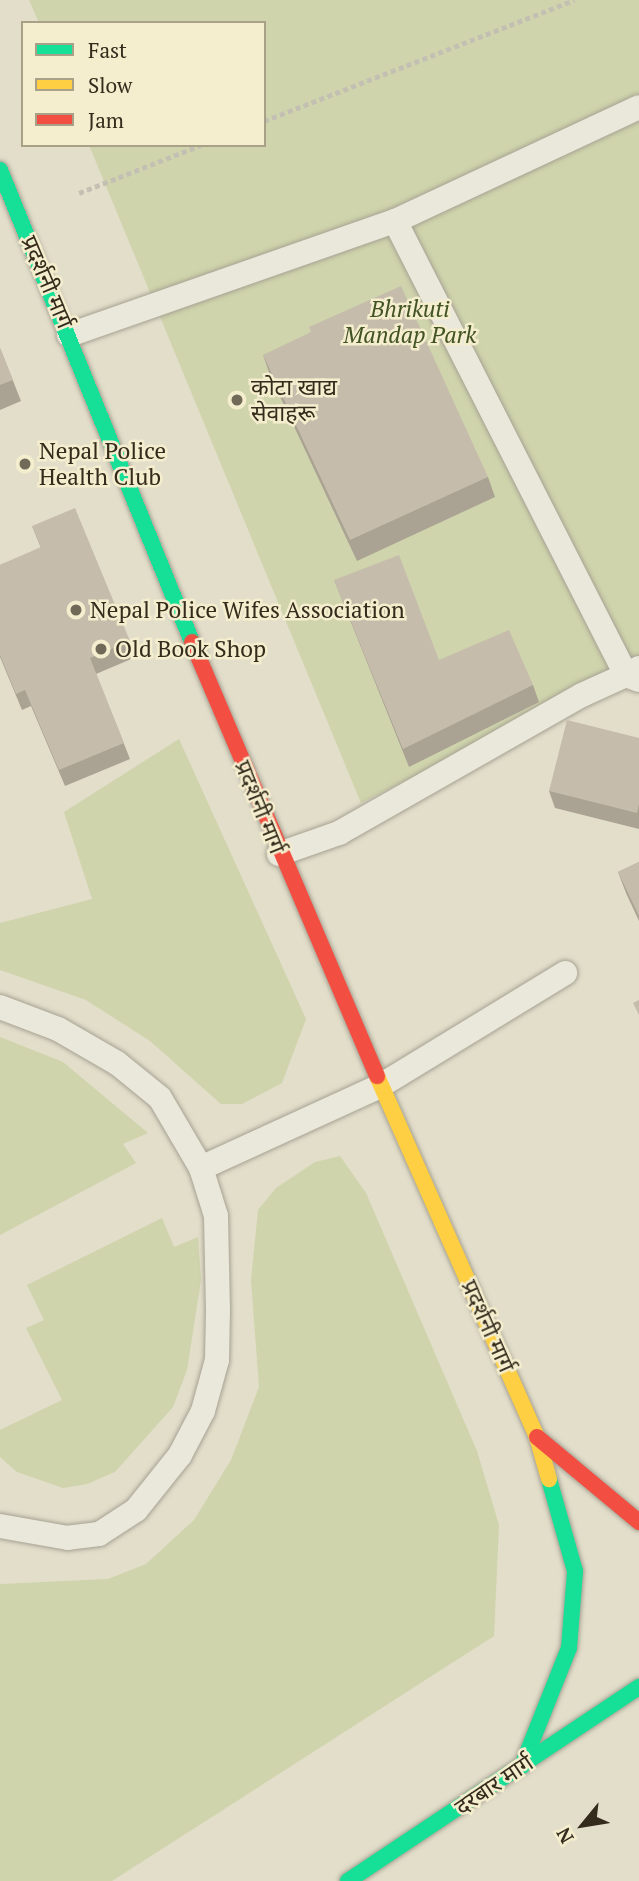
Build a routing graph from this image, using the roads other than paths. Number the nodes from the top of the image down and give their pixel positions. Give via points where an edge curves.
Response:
1 (639, 107) edge
2 (0, 170) edge
3 (395, 221) junction
4 (69, 335) junction
5 (635, 674) edge
6 (279, 854) junction
7 (565, 974) dead end
8 (0, 1007) edge
9 (380, 1086) junction
10 (201, 1168) junction
11 (537, 1437) junction
12 (639, 1522) edge
13 (0, 1526) edge
14 (639, 1687) edge
15 (522, 1766) junction
16 (348, 1881) edge

1 - 3 lane
2 - 4 main road, प्रदर्शनी मार्ग
3 - 4 lane
3 - 5 lane
4 - 6 main road, प्रदर्शनी मार्ग
5 - 6 lane via 339,834
6 - 9 main road, प्रदर्शनी मार्ग
7 - 9 lane
8 - 10 lane via 58,1029 117,1063 160,1098
9 - 10 lane
9 - 11 main road, प्रदर्शनी मार्ग
10 - 13 lane via 216,1216 217,1360 203,1411 180,1455 136,1510 99,1534 31,1536
11 - 12 main road, प्रदर्शनी मार्ग
11 - 15 main road, प्रदर्शनी मार्ग via 575,1571 569,1648
14 - 15 main road, दरबार मार्ग
15 - 16 main road, दरबार मार्ग

